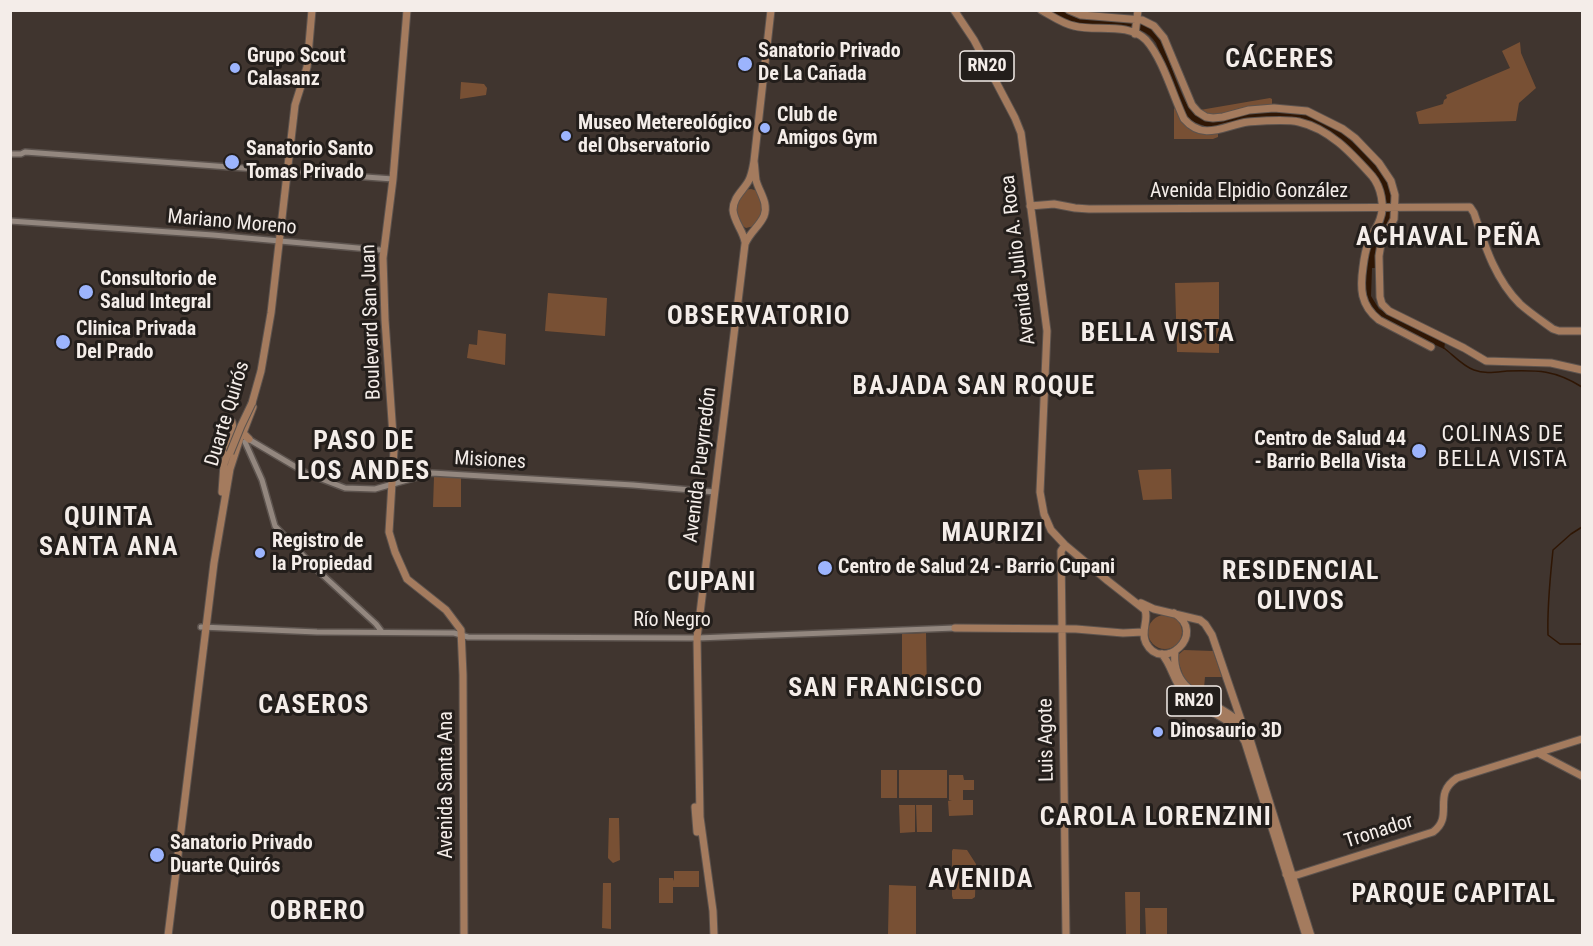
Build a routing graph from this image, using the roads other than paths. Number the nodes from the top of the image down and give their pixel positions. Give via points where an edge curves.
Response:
1 (312, 10) edge
2 (405, 10) edge
3 (771, 10) edge
4 (954, 10) edge
5 (1041, 10) edge
6 (1069, 10) edge
7 (1138, 10) edge
8 (1136, 26) junction
9 (10, 154) edge
10 (754, 161) junction
11 (287, 172) junction
12 (391, 179) junction
13 (744, 188) junction
14 (759, 188) junction
15 (1030, 206) junction
16 (1394, 207) junction
17 (1383, 208) junction
18 (10, 221) edge
19 (740, 226) junction
20 (754, 228) junction
21 (280, 242) junction
22 (745, 244) junction
23 (382, 247) junction
24 (391, 251) dead end
25 (1582, 331) edge
26 (1431, 347) dead end
27 (1582, 370) edge
28 (257, 390) junction
29 (242, 433) junction
30 (232, 440) junction
31 (233, 451) junction
32 (391, 484) junction
33 (222, 492) junction
34 (715, 492) junction
35 (1063, 548) junction
36 (1126, 594) junction
37 (1160, 611) junction
38 (1174, 613) junction
39 (204, 627) junction
40 (955, 628) joint
41 (1062, 628) junction
42 (1144, 628) junction
43 (382, 632) junction
44 (462, 634) junction
45 (697, 638) junction
46 (1175, 651) junction
47 (1162, 654) junction
48 (1243, 727) junction
49 (1582, 739) edge
50 (1538, 753) junction
51 (698, 762) junction
52 (1582, 776) edge
53 (1289, 874) junction
54 (165, 936) edge
55 (464, 936) edge
56 (709, 936) edge
57 (714, 936) edge
58 (1066, 936) edge
59 (1306, 936) edge
60 (1311, 936) edge

1 - 11 main road, Duarte Quirós via 307,67 295,105
2 - 12 main road, Boulevard San Juan
3 - 10 main road, Avenida Pueyrredón
4 - 15 main road, Avenida Julio A. Roca / RN20 via 1018,123
5 - 8 main road via 1072,26
6 - 8 main road
7 - 8 main road
8 - 16 main road via 1150,23 1161,33 1189,100 1198,112 1218,118 1274,108 1318,116 1347,132 1379,163 1393,186
8 - 17 main road via 1154,52 1184,119 1191,126 1214,131 1251,122 1297,122 1326,134 1374,179 1381,191
9 - 11 street
10 - 13 main road, Avenida Pueyrredón
10 - 14 main road, Avenida Pueyrredón
11 - 12 street
11 - 21 main road, Duarte Quirós
12 - 23 main road, Boulevard San Juan
13 - 14 main road
13 - 19 main road, Avenida Pueyrredón via 733,206
14 - 20 main road, Avenida Pueyrredón via 765,210
15 - 17 main road, Avenida Elpidio González
15 - 35 main road, Avenida Julio A. Roca / RN20 via 1047,332 1040,497 1048,525
16 - 17 main road, Avenida Elpidio González
16 - 25 main road, Avenida Elpidio González via 1470,207 1496,272 1521,305 1553,329
16 - 27 main road via 1393,222 1380,249 1379,292 1386,309 1486,361 1551,363
17 - 26 main road via 1365,255 1363,300 1379,320
18 - 21 street, Mariano Moreno
19 - 20 main road
19 - 22 main road, Avenida Pueyrredón
20 - 22 main road, Avenida Pueyrredón
21 - 23 street, Mariano Moreno
21 - 28 main road, Duarte Quirós
22 - 34 main road, Avenida Pueyrredón
23 - 24 main road
23 - 32 main road, Boulevard San Juan via 394,450
28 - 29 main road
28 - 31 main road, Duarte Quirós, bridge
29 - 30 main road
29 - 30 main road
29 - 31 main road
29 - 32 street, Misiones via 306,473 342,487 371,489
29 - 43 street via 262,480 275,526
30 - 33 main road via 224,464
31 - 33 main road, Duarte Quirós
31 - 39 main road, Duarte Quirós
32 - 34 street, Misiones via 432,473
32 - 44 main road, Boulevard San Juan via 389,532 403,573 446,610
33 - 39 main road, Duarte Quirós
34 - 45 main road, Avenida Pueyrredón
35 - 36 main road, Avenida Julio A. Roca / RN20
35 - 41 main road, Luis Agote
36 - 37 main road, Avenida Julio A. Roca / RN20
36 - 42 main road, Avenida Julio A. Roca / RN20 via 1145,610
37 - 38 main road, Avenida Julio A. Roca / RN20
37 - 42 main road via 1152,615
38 - 46 main road via 1184,623 1186,632
38 - 48 main road, Avenida Julio A. Roca via 1200,620 1210,630
39 - 43 street, Río Negro
39 - 54 main road, Duarte Quirós
40 - 41 main road, Río Negro
40 - 45 street, Río Negro
41 - 42 main road, Río Negro via 1124,633
41 - 58 main road, Luis Agote
42 - 47 main road, Avenida Julio A. Roca / RN20 via 1148,647
43 - 44 street, Río Negro
44 - 45 street, Río Negro
44 - 55 main road, Avenida Santa Ana
45 - 51 main road, Avenida Pueyrredón
46 - 47 main road
46 - 48 main road, RN20 via 1177,670 1191,691
47 - 53 main road, RN20 via 1185,694 1227,720 1243,738
48 - 53 main road, RN20 via 1249,736
49 - 50 main road, Tronador
50 - 52 main road
50 - 53 main road, Tronador via 1457,778 1449,784 1444,794 1442,821 1433,832
51 - 56 main road, Avenida Pueyrredón via 695,818
51 - 57 main road, Avenida Pueyrredón via 701,828
53 - 59 main road, RN20
53 - 60 main road, RN20

